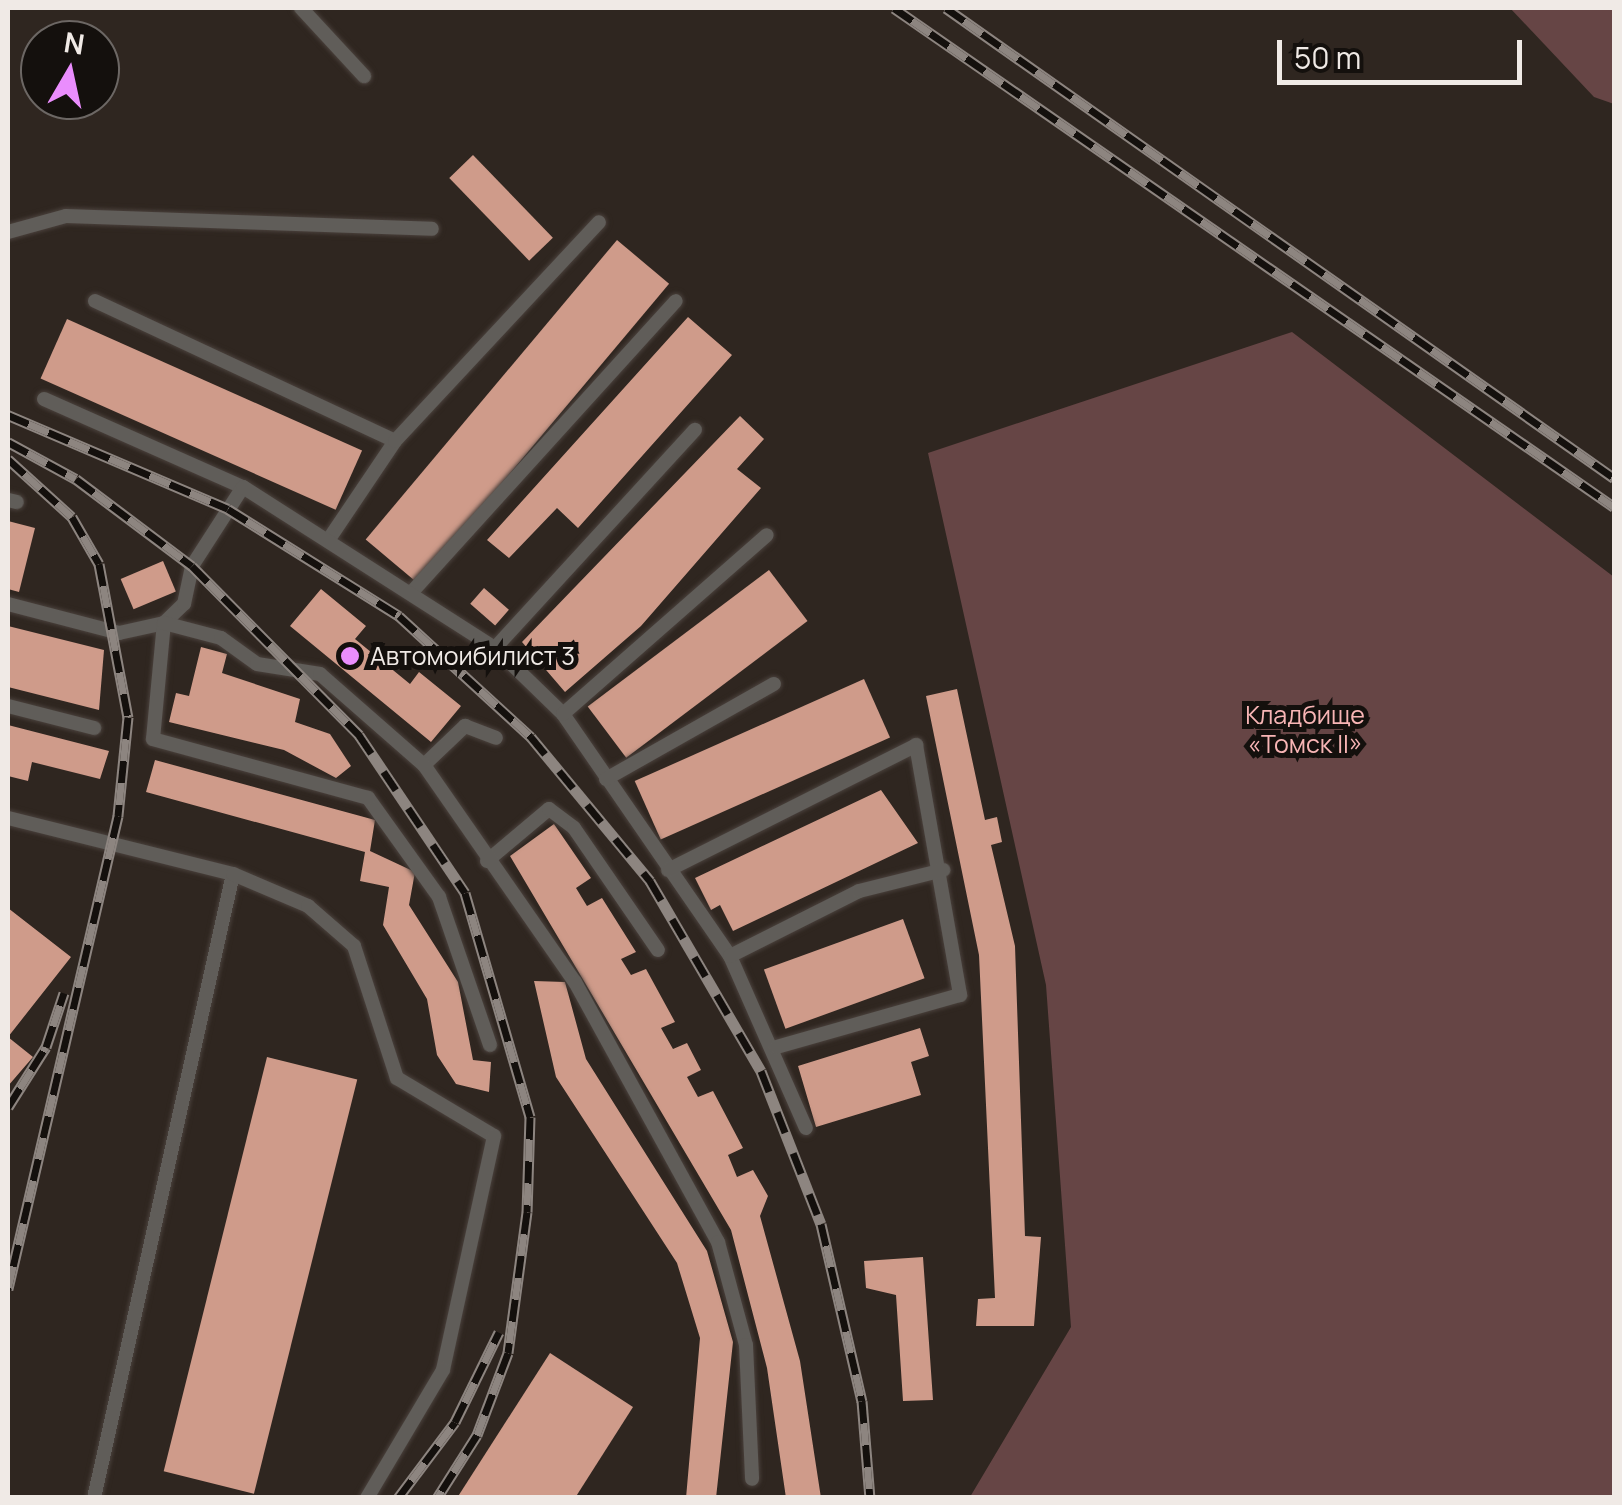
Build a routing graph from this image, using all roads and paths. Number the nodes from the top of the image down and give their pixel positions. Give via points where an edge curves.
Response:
1 (301, 8) edge
2 (364, 76) dead end
3 (599, 222) dead end
4 (432, 229) dead end
5 (8, 232) edge
6 (676, 300) dead end
7 (94, 301) dead end
8 (44, 398) dead end
9 (694, 430) dead end
10 (396, 442) junction
11 (243, 486) junction
12 (767, 535) dead end
13 (329, 539) junction
14 (410, 593) junction
15 (8, 604) edge
16 (164, 623) junction
17 (495, 648) junction
18 (774, 684) dead end
19 (8, 706) edge
20 (563, 714) junction
21 (94, 728) dead end
22 (496, 738) dead end
23 (424, 765) junction
24 (606, 779) junction
25 (8, 818) edge
26 (487, 861) junction
27 (668, 870) junction
28 (943, 870) junction
29 (233, 874) junction
30 (658, 950) dead end
31 (730, 956) junction
32 (490, 1045) dead end
33 (776, 1047) junction
34 (806, 1128) dead end
35 (752, 1479) dead end
36 (94, 1498) edge
37 (367, 1498) edge

1 - 2 lane
3 - 10 lane
4 - 5 lane via 66,216
6 - 14 lane
7 - 10 lane
8 - 11 lane
9 - 17 lane
10 - 13 lane
11 - 13 lane
11 - 16 lane via 192,566 184,604
12 - 20 lane
13 - 14 lane
14 - 17 lane
15 - 16 lane via 119,633
16 - 23 lane via 221,638 257,664 320,674
16 - 32 lane via 153,740 368,798 439,896
17 - 20 lane
18 - 24 lane
19 - 21 lane
20 - 24 lane
22 - 23 lane via 465,726
23 - 26 lane
24 - 27 lane
25 - 29 lane
26 - 30 lane via 548,809 574,828
26 - 35 lane via 575,982 718,1242 746,1345
27 - 28 lane via 916,745
27 - 31 lane
28 - 31 lane via 859,890
28 - 33 lane via 960,995
29 - 36 lane
29 - 37 lane via 308,906 354,946 397,1078 494,1136 444,1370
31 - 33 lane
33 - 34 lane

